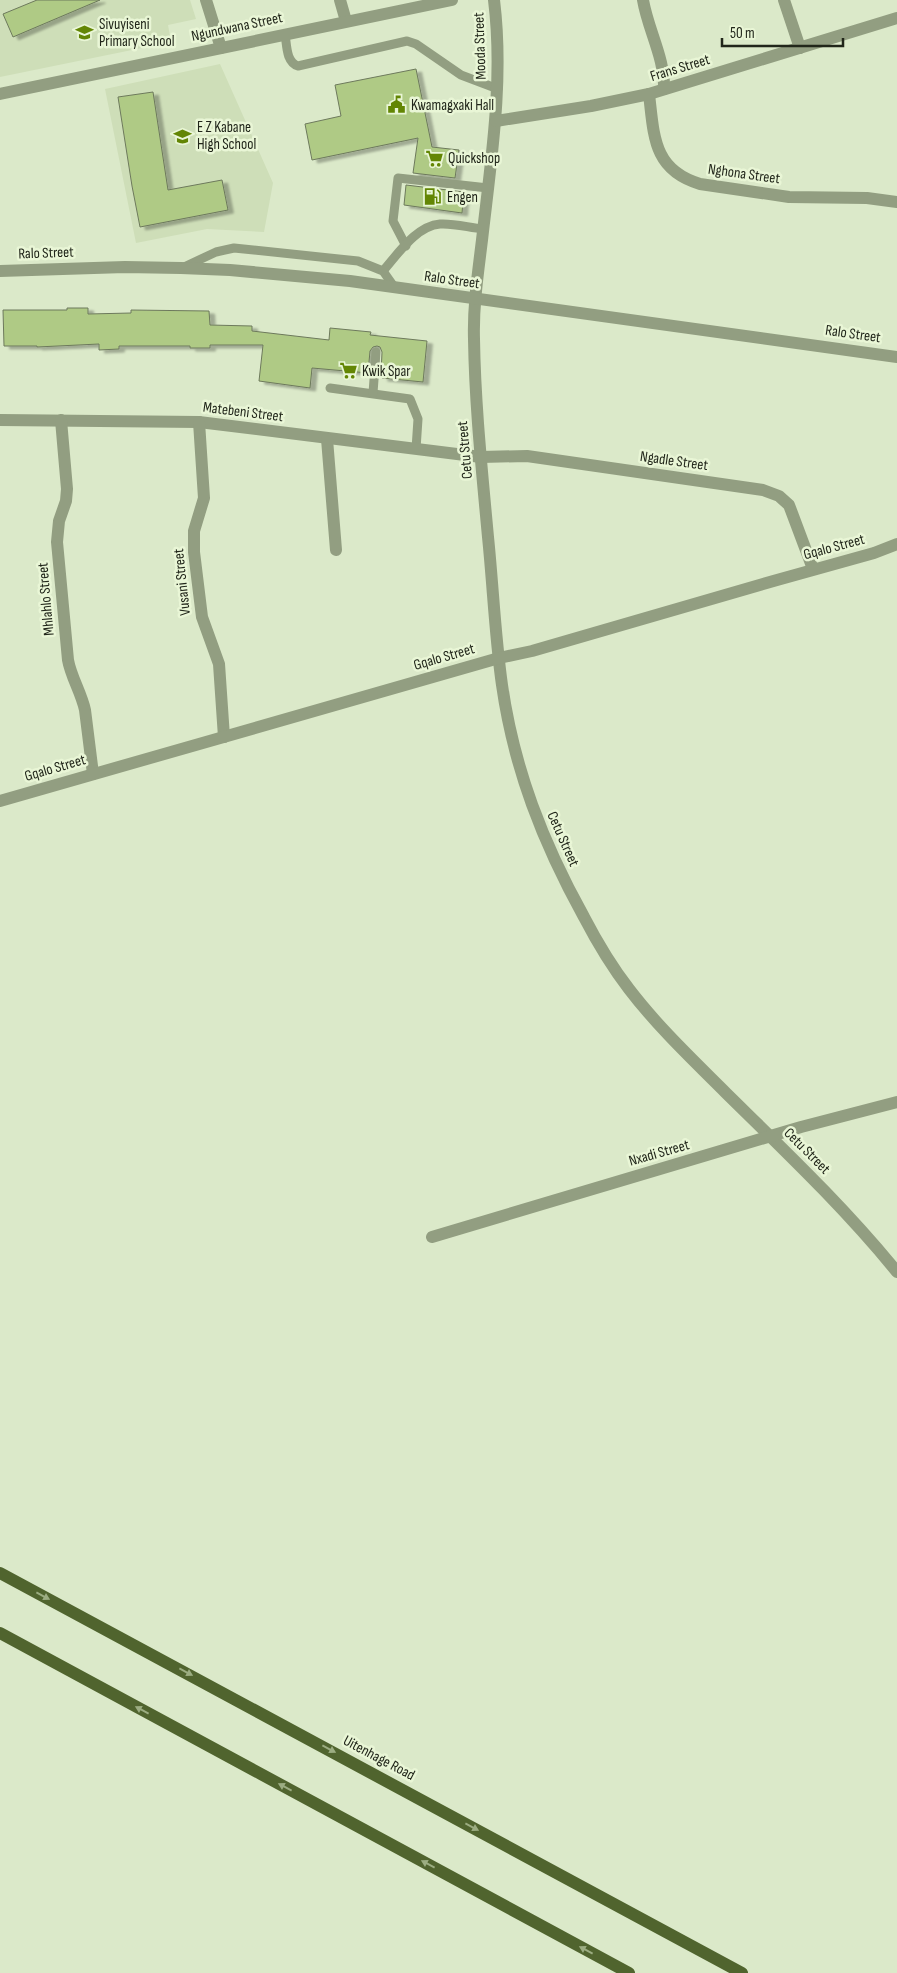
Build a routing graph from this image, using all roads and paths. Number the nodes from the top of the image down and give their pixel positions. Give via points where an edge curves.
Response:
1 (206, 0) edge
2 (340, 0) edge
3 (452, 0) edge
4 (494, 0) edge
5 (643, 0) edge
6 (784, 0) edge
7 (897, 18) edge
8 (346, 21) junction
9 (285, 34) junction
10 (221, 48) junction
11 (800, 48) junction
12 (498, 89) junction
13 (664, 89) junction
14 (0, 94) edge
15 (648, 94) junction
16 (496, 121) junction
17 (488, 188) junction
18 (897, 202) edge
19 (483, 230) junction
20 (406, 246) junction
21 (181, 268) junction
22 (0, 270) edge
23 (383, 271) junction
24 (395, 288) junction
25 (475, 300) junction
26 (376, 352) dead end
27 (897, 357) edge
28 (330, 388) dead end
29 (373, 393) junction
30 (0, 420) edge
31 (62, 420) junction
32 (199, 422) junction
33 (327, 439) junction
34 (416, 449) junction
35 (481, 457) junction
36 (897, 544) edge
37 (336, 550) dead end
38 (813, 569) junction
39 (499, 658) junction
40 (224, 737) junction
41 (93, 774) junction
42 (0, 801) edge
43 (897, 1102) edge
44 (771, 1137) junction
45 (432, 1237) dead end
46 (897, 1272) edge
47 (0, 1573) edge
48 (0, 1633) edge
49 (629, 1973) edge
50 (742, 1973) edge

1 - 10 street
2 - 8 street
3 - 8 street, Ngundwana Street
4 - 12 street, Mooda Street via 499,37
5 - 13 street via 663,67
6 - 11 street
7 - 11 street, Frans Street
8 - 9 street, Ngundwana Street
9 - 10 street, Ngundwana Street
9 - 12 lane via 289,60 298,66 407,41 461,75
10 - 14 street, Ngundwana Street
11 - 13 street, Frans Street
12 - 16 street, Mooda Street
13 - 15 street, Frans Street
15 - 16 street, Frans Street
15 - 18 street, Nghona Street via 659,151 673,172 687,180 789,197 867,198
16 - 17 street, Mooda Street
17 - 19 street, Mooda Street
17 - 20 lane via 398,178 394,221
19 - 20 lane via 441,224 420,231
19 - 25 street, Mooda Street
20 - 23 lane
21 - 22 street, Ralo Street
21 - 23 lane via 216,252 234,248 358,261
21 - 24 street, Ralo Street via 350,281
23 - 24 lane
24 - 25 street, Ralo Street
25 - 27 street, Ralo Street
25 - 35 street, Cetu Street via 474,343
26 - 29 lane
28 - 29 lane
29 - 34 lane via 407,397 412,402 418,419
30 - 31 street, Matebeni Street
31 - 32 street, Matebeni Street
31 - 41 street, Mhlahlo Street via 67,488 57,542 68,660 83,700
32 - 33 street, Matebeni Street
32 - 40 street, Vusani Street via 204,498 194,531 194,552 202,618 219,664
33 - 34 street, Matebeni Street
33 - 37 street
34 - 35 street, Matebeni Street
35 - 38 street, Ngadle Street via 527,456 772,493 789,505
35 - 39 street, Cetu Street
36 - 38 street, Gqalo Street
38 - 39 street, Gqalo Street
39 - 40 street, Gqalo Street
39 - 44 street, Cetu Street via 512,738 531,806 552,856 592,932 628,988 653,1018
40 - 41 street, Gqalo Street
41 - 42 street, Gqalo Street
43 - 44 street, Nxadi Street
44 - 45 street, Nxadi Street
44 - 46 street, Cetu Street via 867,1236
47 -> 50 main road, Uitenhage Road
49 -> 48 main road

